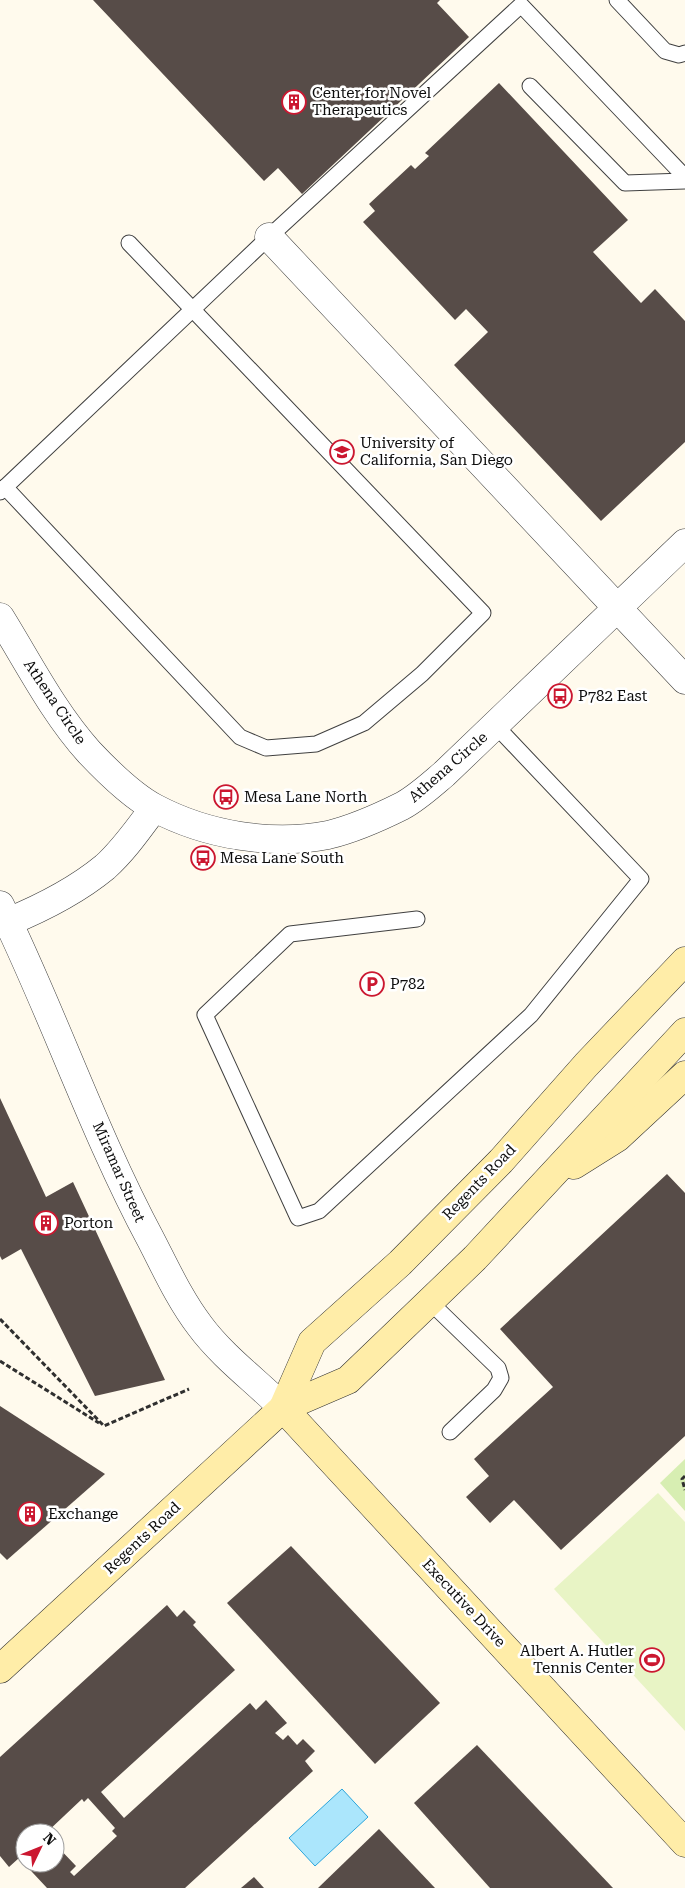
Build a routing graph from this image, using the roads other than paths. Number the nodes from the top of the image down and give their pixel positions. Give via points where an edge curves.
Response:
1 (617, 0) edge
2 (685, 53) edge
3 (530, 86) dead end
4 (685, 179) edge
5 (269, 236) junction
6 (129, 243) dead end
7 (192, 310) junction
8 (3, 489) edge
9 (685, 543) edge
10 (616, 609) junction
11 (0, 616) edge
12 (685, 680) edge
13 (495, 725) junction
14 (154, 808) junction
15 (3, 918) edge
16 (417, 919) dead end
17 (685, 961) edge
18 (685, 1032) edge
19 (685, 1075) edge
20 (541, 1186) junction
21 (430, 1302) junction
22 (284, 1408) junction
23 (450, 1432) dead end
24 (0, 1669) edge
25 (685, 1843) edge

1 - 2 lane via 665,51 679,55
3 - 4 lane via 625,183
4 - 5 lane via 521,5
5 - 7 lane
5 - 10 street
6 - 7 lane
7 - 8 lane
7 - 8 lane via 483,613 422,674 364,723 316,744 266,748 240,737
9 - 10 street, Athena Circle
10 - 12 street
10 - 13 street, Athena Circle
11 - 14 street, Athena Circle via 60,714 89,752
13 - 14 street, Athena Circle via 444,774 404,805 328,835 291,839 224,833
13 - 16 lane via 641,879 531,1015 320,1211 298,1218 204,1016 290,934
14 - 15 street via 106,865 88,881 41,908
15 - 22 street, Miramar Street via 126,1193 176,1288 200,1326 225,1354
17 - 22 main road, Regents Road via 501,1161 400,1263 312,1342
18 - 20 main road, Regents Road
19 - 20 main road via 617,1138
20 - 21 main road, Regents Road
21 - 22 main road, Regents Road via 348,1380
21 - 23 lane via 498,1368 501,1378 494,1390
22 - 24 main road, Regents Road
22 - 25 main road, Executive Drive

